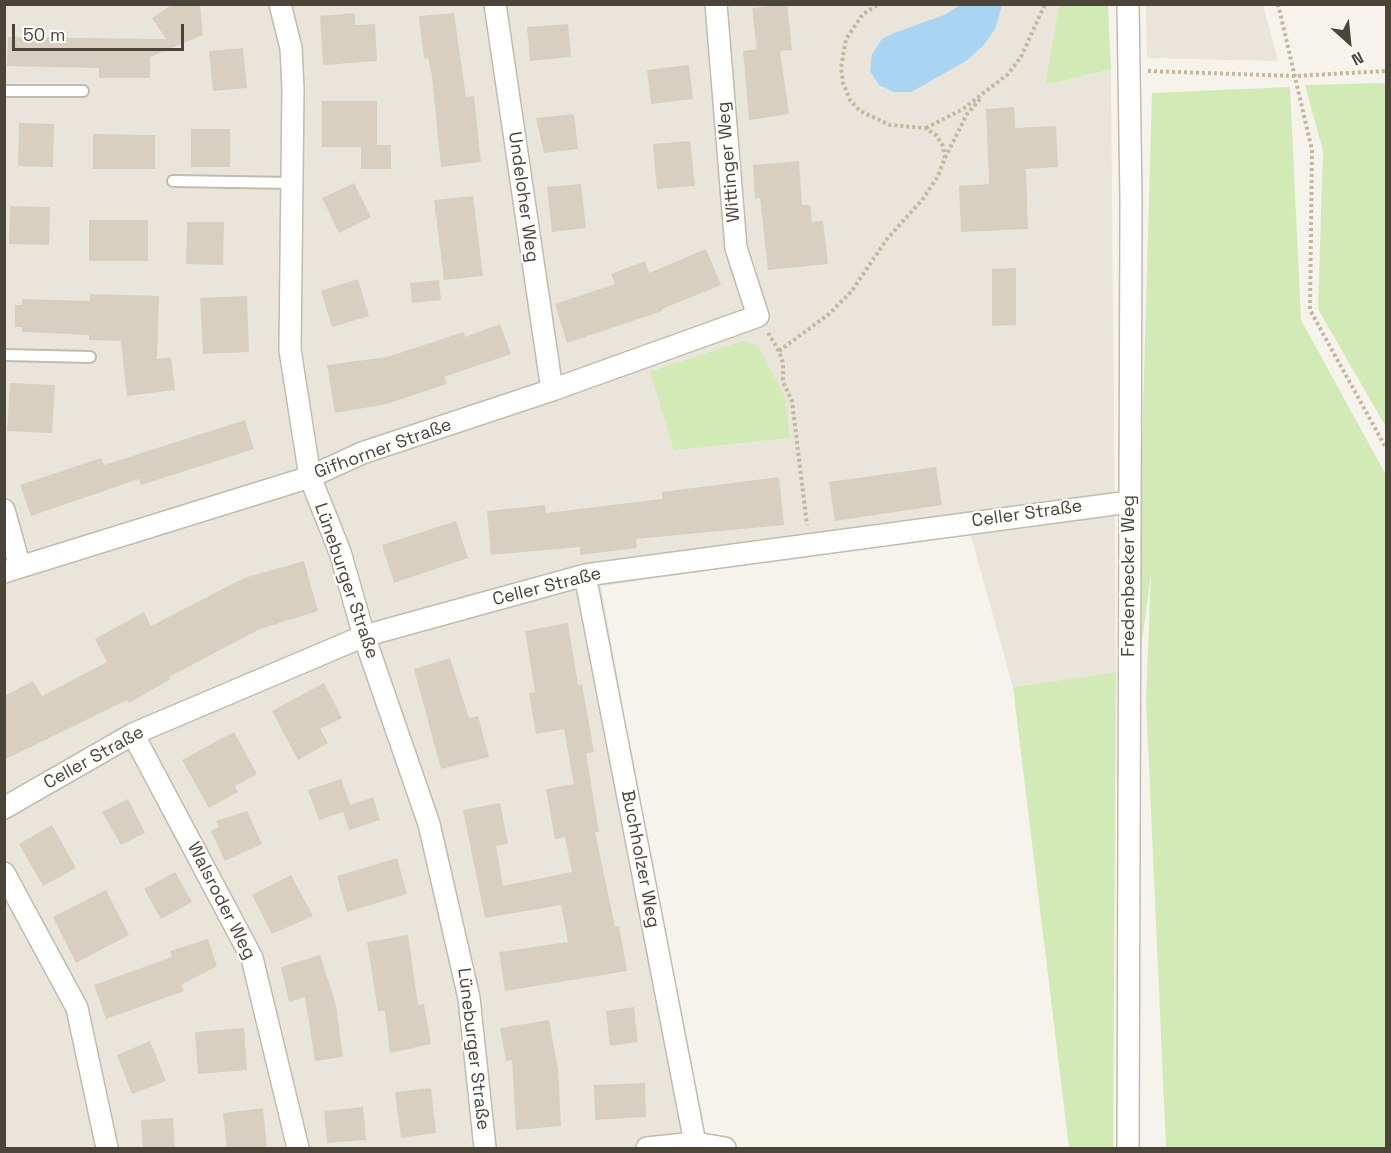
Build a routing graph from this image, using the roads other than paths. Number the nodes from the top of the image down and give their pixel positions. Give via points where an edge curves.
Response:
1 (280, 4) edge
2 (495, 4) edge
3 (716, 4) edge
4 (1128, 4) edge
5 (4, 91) edge
6 (83, 91) dead end
7 (173, 181) dead end
8 (292, 183) junction
9 (758, 316) joint
10 (4, 355) edge
11 (90, 357) dead end
12 (552, 390) junction
13 (310, 477) junction
14 (1129, 502) junction
15 (4, 510) edge
16 (12, 570) edge
17 (585, 575) junction
18 (364, 636) junction
19 (134, 734) junction
20 (4, 808) edge
21 (4, 873) edge
22 (695, 1143) junction
23 (107, 1149) edge
24 (298, 1149) edge
25 (485, 1149) edge
26 (647, 1149) edge
27 (725, 1149) edge
28 (1128, 1149) edge

1 - 8 street, Lüneburger Straße via 292,67
2 - 12 street, Undeloher Weg
3 - 9 street, Wittinger Weg via 736,248
4 - 14 street, Fredenbecker Weg
5 - 6 lane
7 - 8 lane
8 - 13 street, Lüneburger Straße via 290,350
9 - 12 street, Gifhorner Straße
10 - 11 lane
12 - 13 street, Gifhorner Straße via 362,453
13 - 16 street, Gifhorner Straße
13 - 18 street, Lüneburger Straße via 339,552
14 - 17 street, Celler Straße
14 - 28 street, Fredenbecker Weg
15 - 16 street
17 - 18 street, Celler Straße
17 - 22 street, Buchholzer Weg
18 - 19 street, Celler Straße
18 - 25 street, Lüneburger Straße via 429,824 448,900 473,1029
19 - 20 street, Celler Straße
19 - 24 street, Walsroder Weg via 252,958
21 - 23 street via 77,1008
22 - 26 street
22 - 27 street

